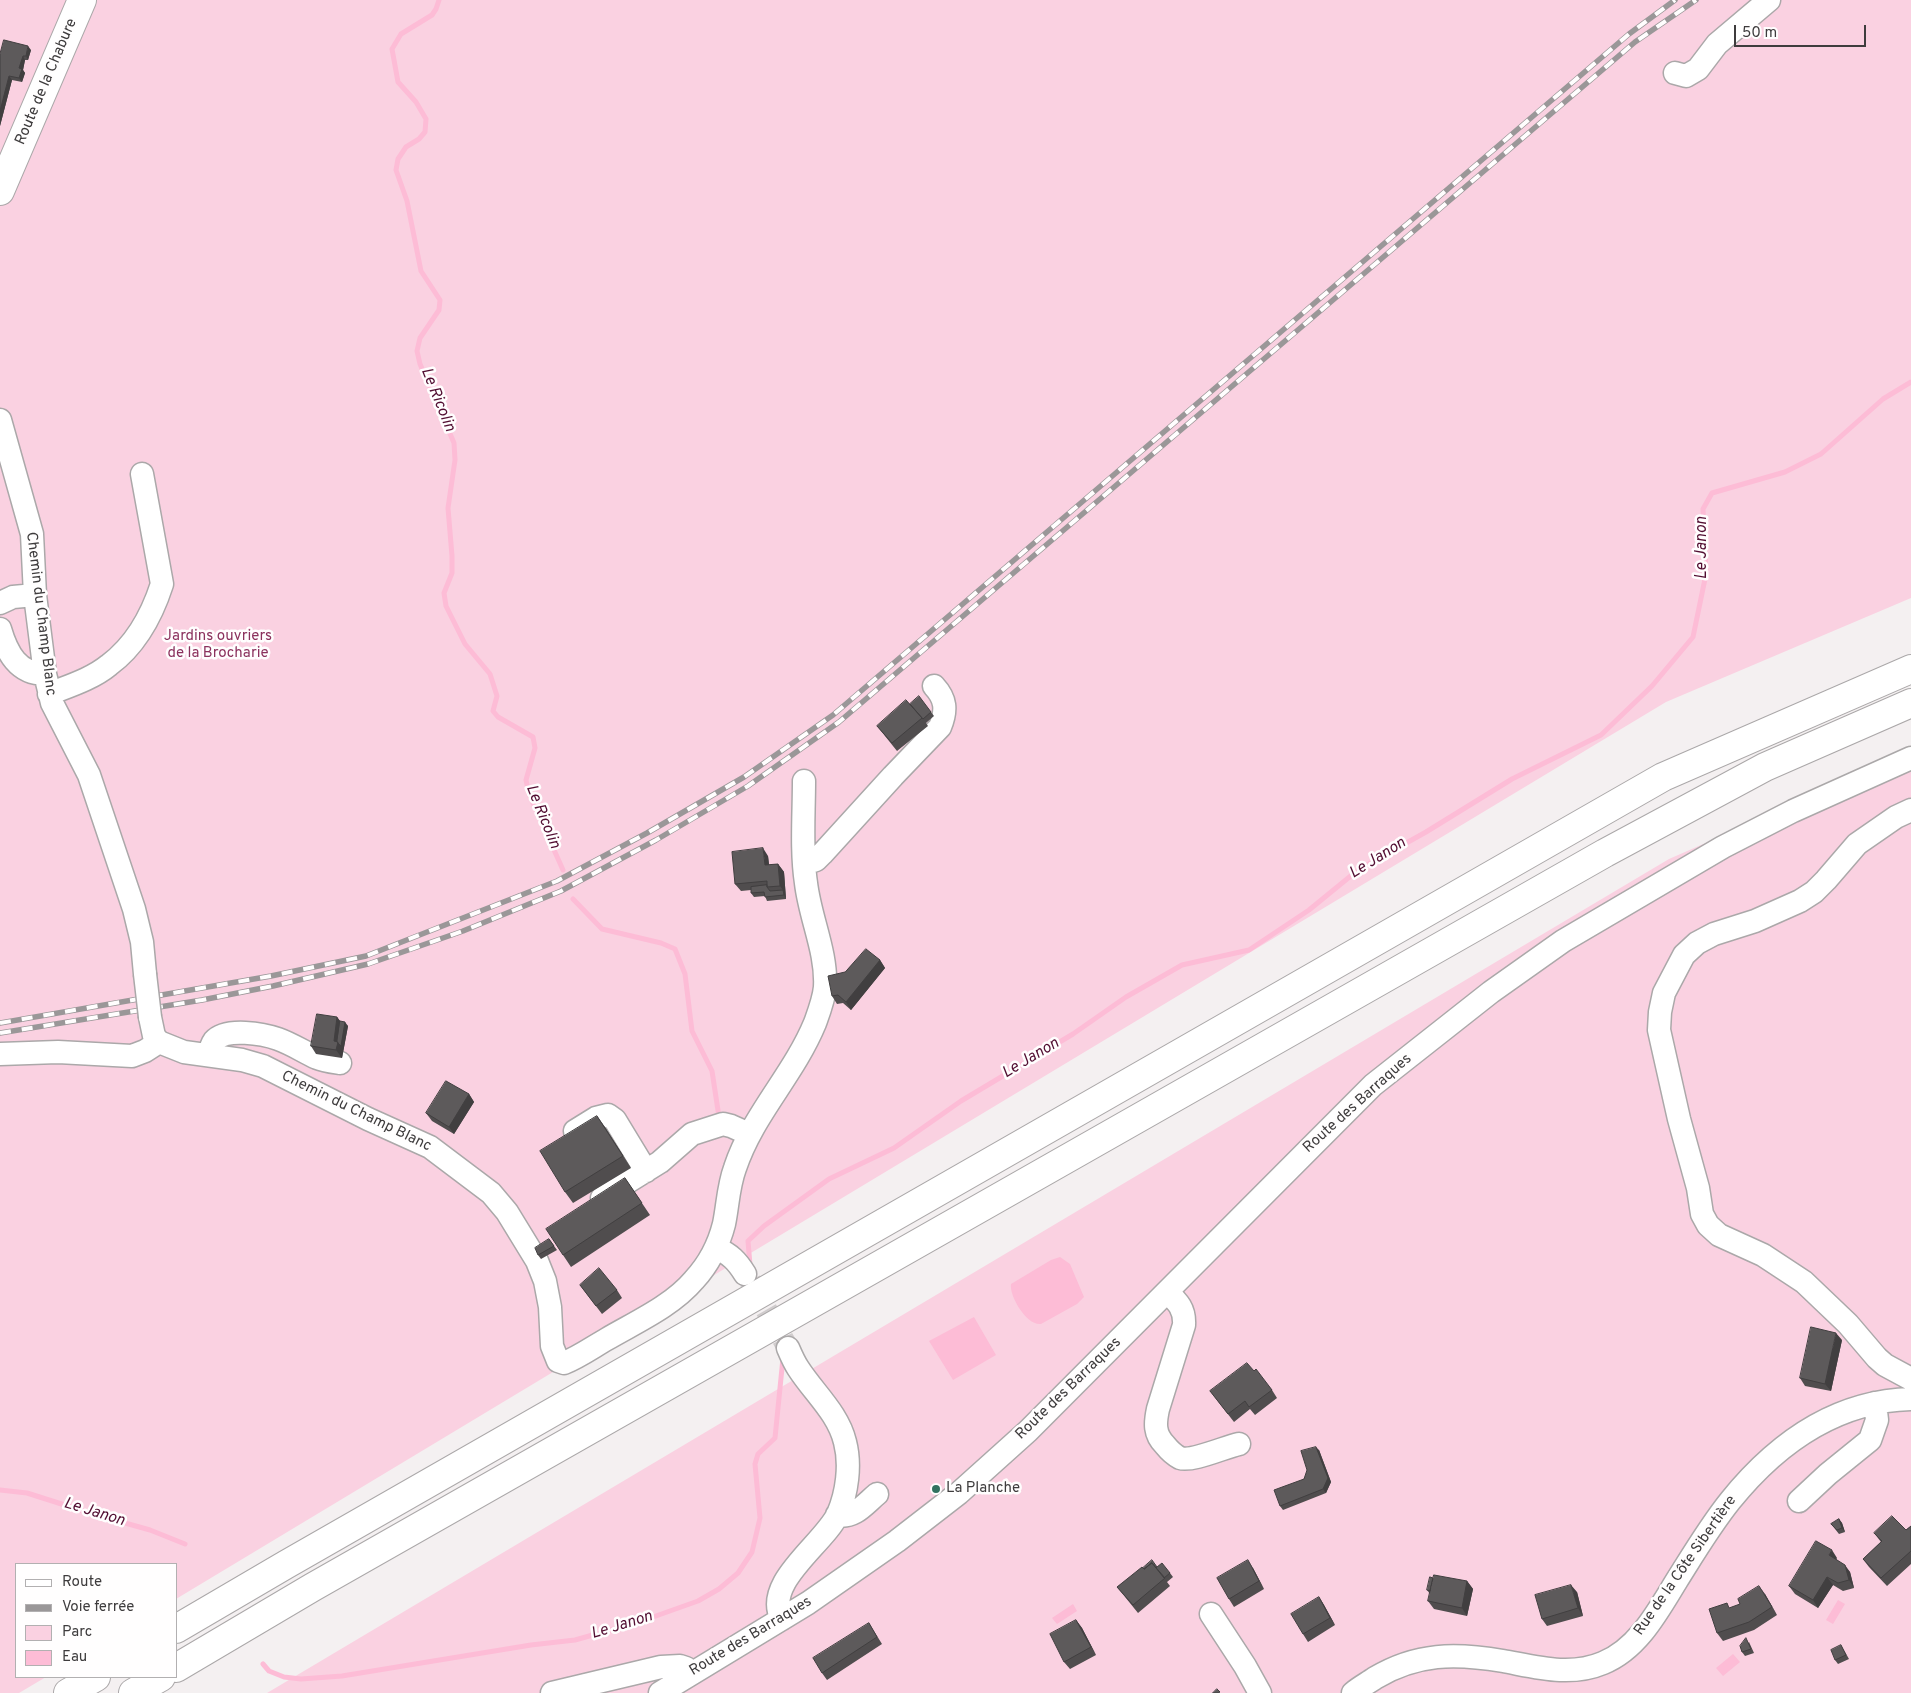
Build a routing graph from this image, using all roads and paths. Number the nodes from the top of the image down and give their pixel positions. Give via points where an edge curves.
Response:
1 (82, 0) edge
2 (1769, 0) edge
3 (1675, 73) dead end
4 (0, 191) edge
5 (0, 420) edge
6 (142, 474) dead end
7 (35, 595) junction
8 (0, 603) edge
9 (0, 629) edge
10 (1911, 669) edge
11 (47, 684) junction
12 (934, 686) dead end
13 (1911, 703) edge
14 (1911, 758) edge
15 (804, 781) dead end
16 (1911, 810) edge
17 (804, 864) junction
18 (159, 1042) junction
19 (0, 1054) edge
20 (210, 1056) junction
21 (340, 1063) dead end
22 (575, 1131) edge
23 (749, 1134) junction
24 (646, 1171) junction
25 (586, 1208) edge
26 (716, 1248) junction
27 (746, 1274) tunnel mouth
28 (1167, 1292) junction
29 (788, 1348) tunnel mouth
30 (1911, 1378) edge
31 (1911, 1399) edge
32 (1874, 1403) junction
33 (1240, 1444) dead end
34 (877, 1494) dead end
35 (1799, 1501) dead end
36 (838, 1515) junction
37 (1211, 1614) dead end
38 (782, 1619) junction
39 (178, 1628) edge
40 (178, 1667) edge
41 (690, 1674) junction
42 (94, 1678) edge
43 (158, 1678) edge
44 (68, 1693) edge
45 (133, 1693) edge
46 (552, 1693) edge
47 (660, 1693) edge
48 (1260, 1693) edge
49 (1353, 1693) edge

1 - 4 main road, Route de la Chabure
2 - 3 street via 1717,44 1698,69 1686,76
5 - 7 street, Chemin du Champ Blanc via 32,534
6 - 11 street via 162,584 148,619 133,643 109,666 76,684
7 - 8 street via 13,597
7 - 11 street, Chemin du Champ Blanc
9 - 11 street via 6,647 18,665
10 - 39 main road via 1663,776
11 - 18 street, Chemin du Champ Blanc, bridge via 52,703 89,775 134,909 142,942 150,1017 154,1036
12 - 17 street via 944,700 940,727 822,854
13 - 40 main road via 1765,767 1605,853 339,1572
14 - 28 street, Route des Barraques via 1793,811 1723,847 1563,940 1438,1033 1367,1092
15 - 17 street, Chemin du Champ Blanc
16 - 30 street via 1857,844 1820,886 1800,902 1697,942 1684,955 1664,994 1659,1030 1702,1214 1708,1225 1719,1235 1763,1255 1804,1282 1848,1324 1877,1358
17 - 23 street, Chemin du Champ Blanc via 824,963 825,988 819,1012 800,1057
18 - 19 street via 132,1056 58,1052
18 - 20 street, Chemin du Champ Blanc via 184,1052
20 - 21 street via 212,1044 220,1036 253,1034 279,1039 317,1058
20 - 26 street, Chemin du Champ Blanc via 263,1066 415,1139 491,1193 507,1212 537,1261 545,1281 552,1346 558,1361 570,1361 676,1298 694,1280
22 - 24 street via 596,1118 608,1115
23 - 24 street via 723,1124 702,1130 692,1134
23 - 26 street, Chemin du Champ Blanc via 734,1168 724,1224
24 - 25 street
26 - 27 street via 737,1261
28 - 33 street via 1185,1315 1155,1423 1158,1437 1172,1453 1189,1460
28 - 38 street, Route des Barraques via 1028,1431 959,1492 897,1541
29 - 36 street via 798,1368 837,1421 845,1442 846,1490
31 - 32 street, Rue de la Côte Sibertière
32 - 35 street via 1877,1420 1861,1457 1839,1464
32 - 49 street, Rue de la Côte Sibertière via 1837,1414 1810,1429 1763,1466 1730,1501 1642,1632 1613,1658 1593,1667 1558,1670 1470,1657 1437,1656 1391,1669
34 - 36 street via 854,1513
36 - 38 street via 789,1575 777,1604
37 - 48 street
38 - 41 street, Route des Barraques
41 - 46 street via 680,1666 660,1667
41 - 47 street, Route des Barraques
42 - 44 main road
43 - 45 main road

